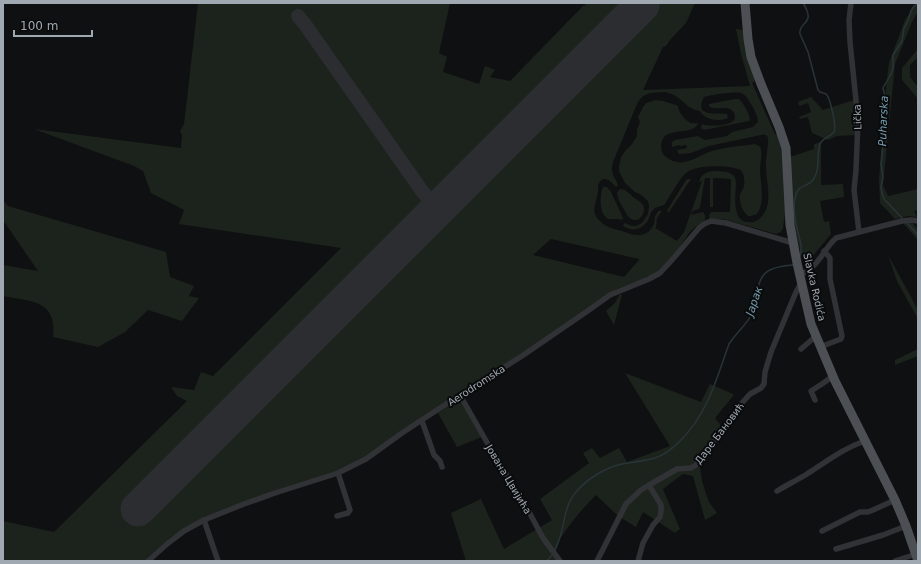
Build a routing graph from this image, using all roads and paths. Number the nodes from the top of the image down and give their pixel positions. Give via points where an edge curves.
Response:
1 (745, 3) edge
2 (851, 3) edge
3 (918, 222) edge
4 (859, 232) junction
5 (793, 243) junction
6 (824, 251) junction
7 (801, 278) junction
8 (816, 336) junction
9 (820, 347) junction
10 (801, 349) dead end
11 (833, 376) junction
12 (460, 395) junction
13 (815, 400) dead end
14 (422, 421) junction
15 (865, 441) junction
16 (442, 467) dead end
17 (338, 474) junction
18 (649, 485) junction
19 (777, 491) dead end
20 (895, 500) junction
21 (337, 516) dead end
22 (204, 520) junction
23 (906, 526) junction
24 (822, 530) dead end
25 (836, 549) dead end
26 (917, 557) edge
27 (148, 561) edge
28 (218, 561) edge
29 (560, 561) edge
30 (597, 561) edge
31 (638, 561) edge
32 (896, 561) edge

1 - 5 main road, Slavka Rodića via 751,57 786,148
2 - 4 street, Lička via 850,42 858,120 854,190
3 - 4 street via 902,221
4 - 6 street via 836,238
5 - 7 main road, Slavka Rodića
5 - 12 street, Aerodromska via 726,222 704,224 660,273 610,295
6 - 7 street
6 - 9 street via 830,258 830,279 842,336 841,339
7 - 8 main road, Slavka Rodića
7 - 18 street, Даре Бановић via 771,352 764,384 742,403 696,465 677,469
8 - 9 main road, Slavka Rodića
8 - 10 street
9 - 11 main road, Slavka Rodića
11 - 13 street via 811,391
11 - 15 main road, Slavka Rodića
12 - 14 street, Aerodromska
12 - 29 street, Јована Цвијића via 543,538
14 - 16 street via 434,455
14 - 17 street, Aerodromska via 366,459
15 - 19 street via 837,454
15 - 20 main road, Slavka Rodića
17 - 21 street via 350,510
17 - 22 street, Aerodromska via 278,492
18 - 30 street, Даре Бановић via 626,504
18 - 31 street via 661,511 660,517 643,543
20 - 23 main road, Slavka Rodića
20 - 24 street via 868,512 860,512
22 - 27 street, Aerodromska via 178,535
22 - 28 street
23 - 25 street
23 - 26 main road, Slavka Rodića
26 - 32 street

